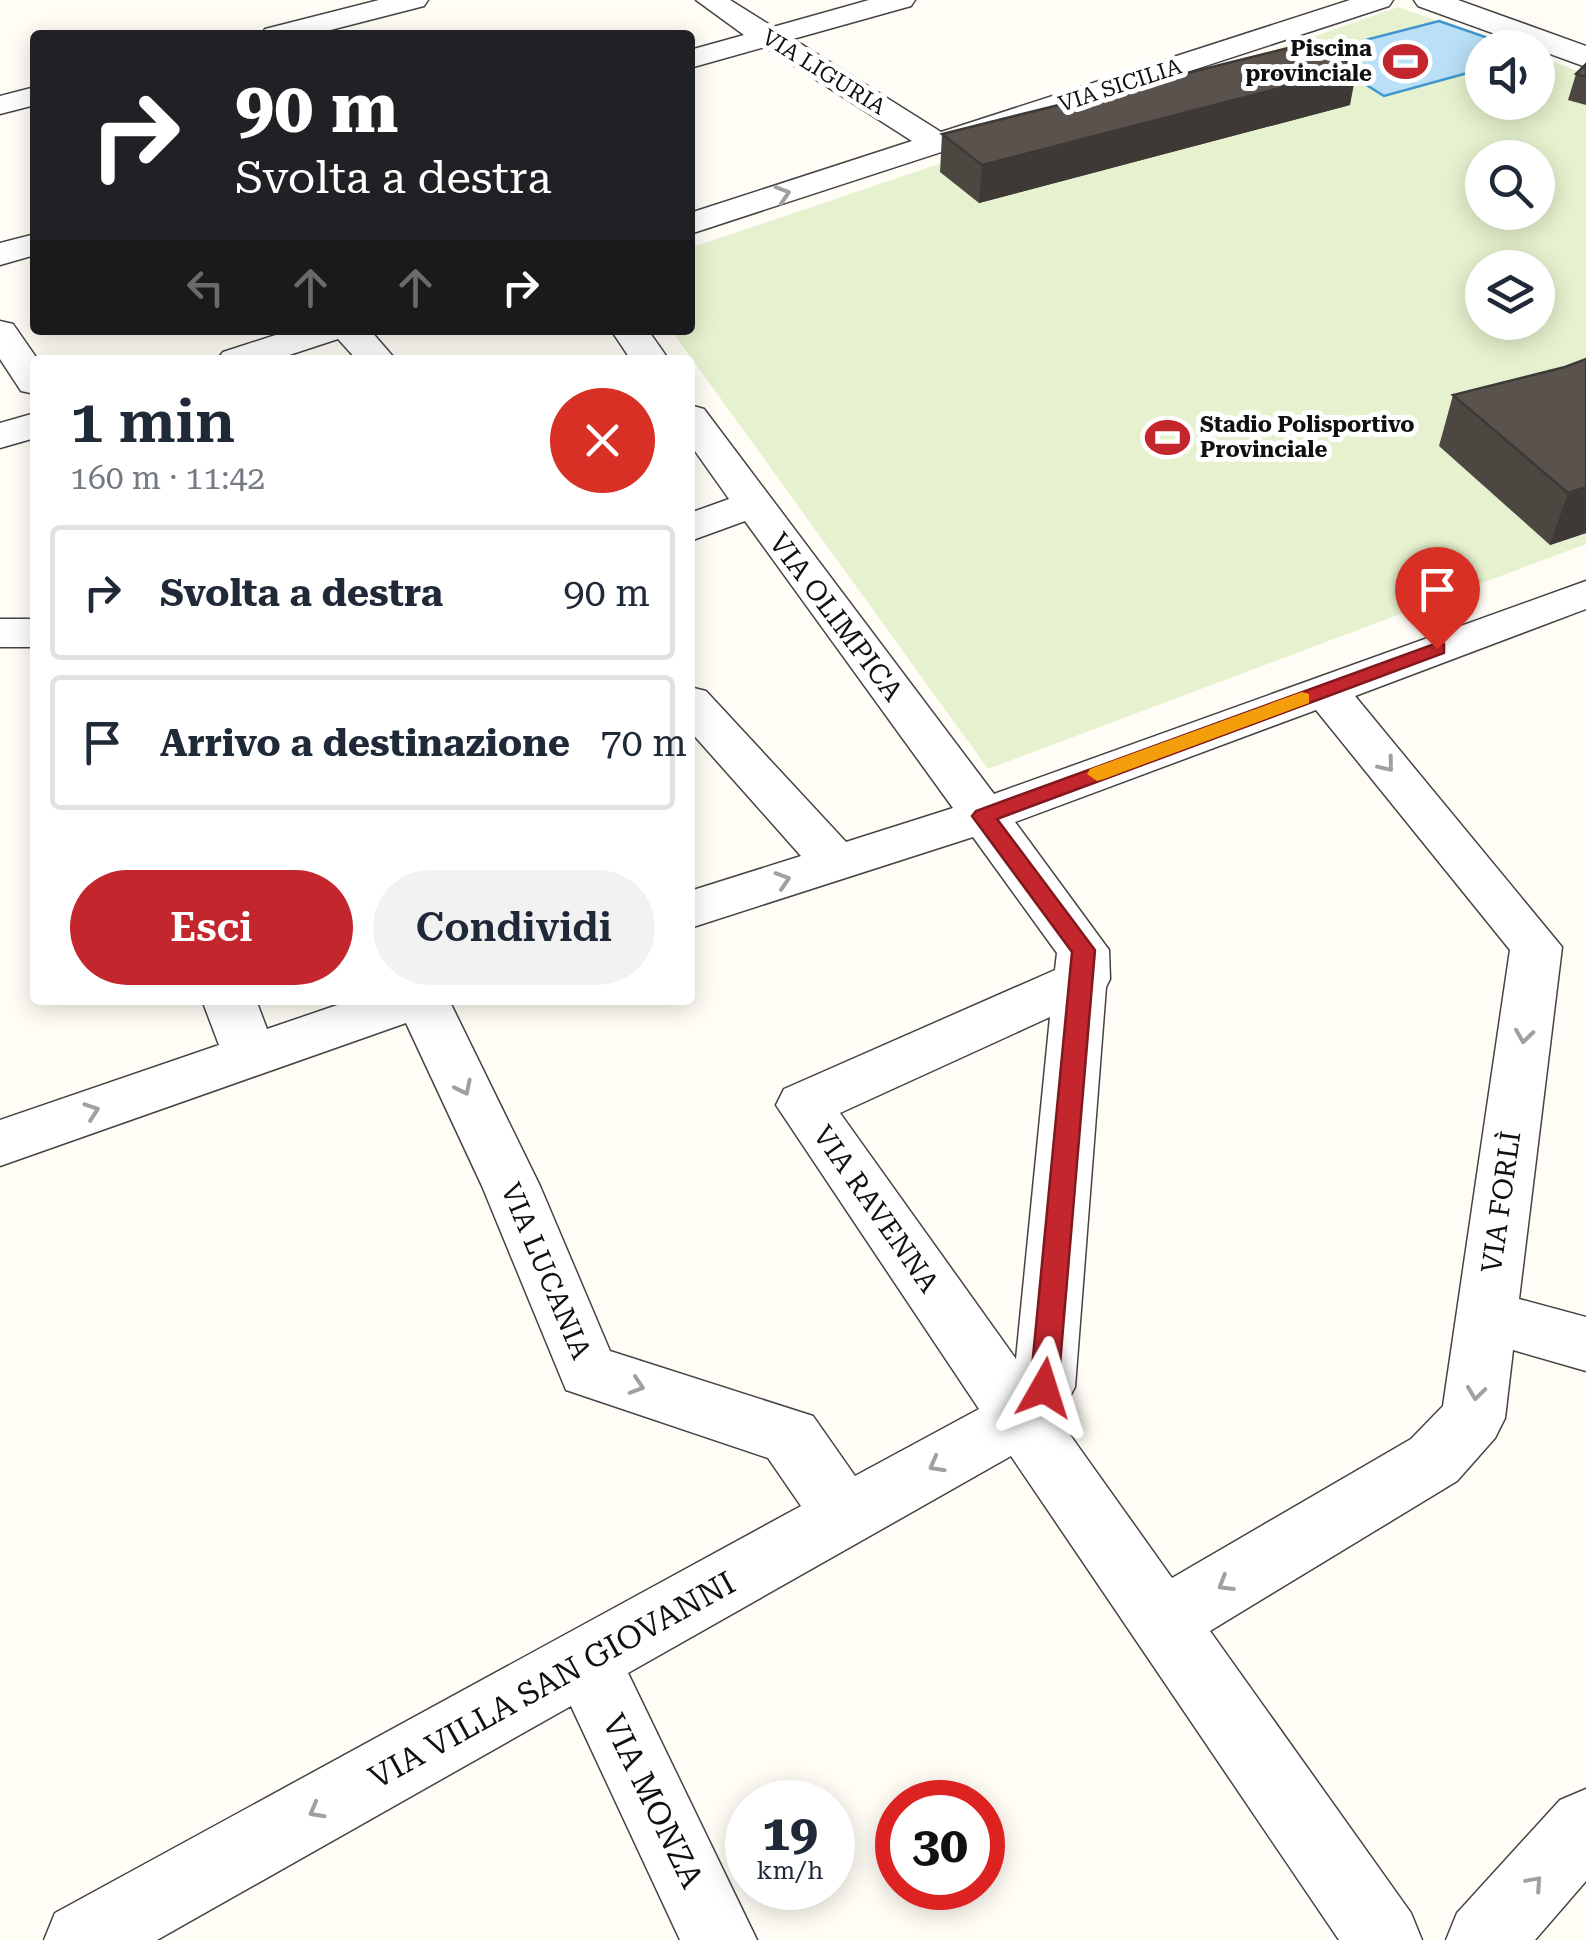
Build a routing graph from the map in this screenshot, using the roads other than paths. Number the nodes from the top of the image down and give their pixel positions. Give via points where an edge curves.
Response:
1 (273, 0) edge
2 (414, 0) edge
3 (710, 0) edge
4 (901, 0) edge
5 (1379, 0) edge
6 (1428, 0) edge
7 (309, 30) edge
8 (313, 30) edge
9 (769, 37) junction
10 (1579, 49) edge
11 (695, 59) edge
12 (30, 97) edge
13 (0, 105) edge
14 (938, 144) junction
15 (695, 222) edge
16 (30, 245) edge
17 (0, 254) edge
18 (0, 332) edge
19 (314, 335) edge
20 (355, 335) edge
21 (252, 355) edge
22 (373, 355) edge
23 (30, 375) edge
24 (695, 423) edge
25 (30, 426) edge
26 (0, 436) edge
27 (752, 504) junction
28 (695, 526) edge
29 (1586, 594) edge
30 (0, 633) edge
31 (30, 633) edge
32 (1325, 690) junction
33 (695, 707) edge
34 (983, 816) junction
35 (836, 862) junction
36 (695, 908) edge
37 (1084, 978) junction
38 (231, 1005) edge
39 (398, 1005) edge
40 (424, 1005) edge
41 (250, 1056) junction
42 (0, 1144) edge
43 (1485, 1316) junction
44 (1586, 1344) edge
45 (1021, 1418) junction
46 (845, 1516) junction
47 (1163, 1621) junction
48 (586, 1662) junction
49 (1586, 1826) edge
50 (82, 1940) edge
51 (719, 1940) edge
52 (1384, 1940) edge
53 (1484, 1940) edge

1 - 7 street
2 - 8 street
3 - 9 street, VIA LIGURIA
4 - 9 street
5 - 14 street, VIA SICILIA
6 - 10 street
9 - 11 street
9 - 14 street, VIA LIGURIA
12 - 13 street
15 -> 14 street, VIA SICILIA
16 - 17 street
18 - 23 street
19 - 21 street
20 - 22 street
24 - 27 street, VIA OLIMPICA
25 - 26 street
27 - 28 street
27 - 34 street, VIA OLIMPICA
29 - 32 street
30 - 31 street
32 - 34 street
32 -> 43 street, VIA FORLÌ via 1536,947
33 - 35 street
34 - 35 street
34 - 37 street via 1084,950
36 -> 35 street
37 - 45 street via 1044,1388
37 - 45 street, VIA RAVENNA via 804,1105
38 - 41 street
39 - 41 street
40 -> 46 street, VIA LUCANIA via 511,1186 588,1371 790,1436
42 -> 41 street
43 - 44 street
43 -> 47 street, VIA FORLÌ via 1473,1418 1434,1460
45 -> 46 street, VIA VILLA SAN GIOVANNI
45 - 47 street, VIA RAVENNA
46 - 48 street, VIA VILLA SAN GIOVANNI
47 - 52 street, VIA RAVENNA
48 -> 50 street, VIA VILLA SAN GIOVANNI
48 - 51 street, VIA MONZA
53 -> 49 street

